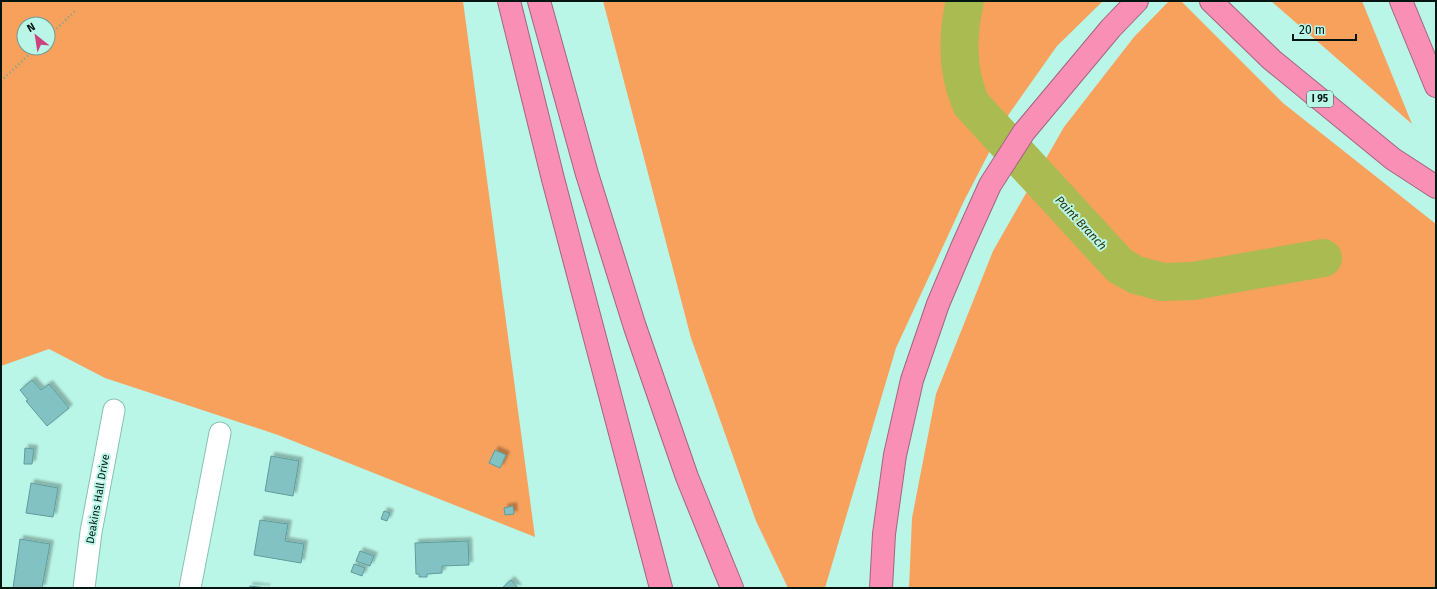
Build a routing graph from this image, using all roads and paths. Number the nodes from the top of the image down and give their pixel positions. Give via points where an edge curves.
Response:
1 (509, 1) edge
2 (539, 1) edge
3 (1137, 1) edge
4 (1211, 1) edge
5 (1401, 1) edge
6 (76, 10) dead end
7 (56, 29) edge
8 (28, 56) edge
9 (1, 81) edge
10 (1436, 86) edge
11 (1436, 187) edge
12 (114, 410) dead end
13 (220, 433) dead end
14 (84, 588) edge
15 (190, 588) edge
16 (661, 588) edge
17 (732, 588) edge
18 (881, 588) edge

1 - 16 highway via 553,179
2 - 17 highway via 587,174 635,328 687,476
3 - 18 highway via 1064,82 1024,132 990,185 963,245 938,304 912,380 895,455 884,534
4 - 11 highway, I 95 via 1272,60 1392,159
5 - 10 highway
6 - 7 path
8 - 9 path
12 - 14 street, Deakins Hall Drive via 91,532
13 - 15 street

